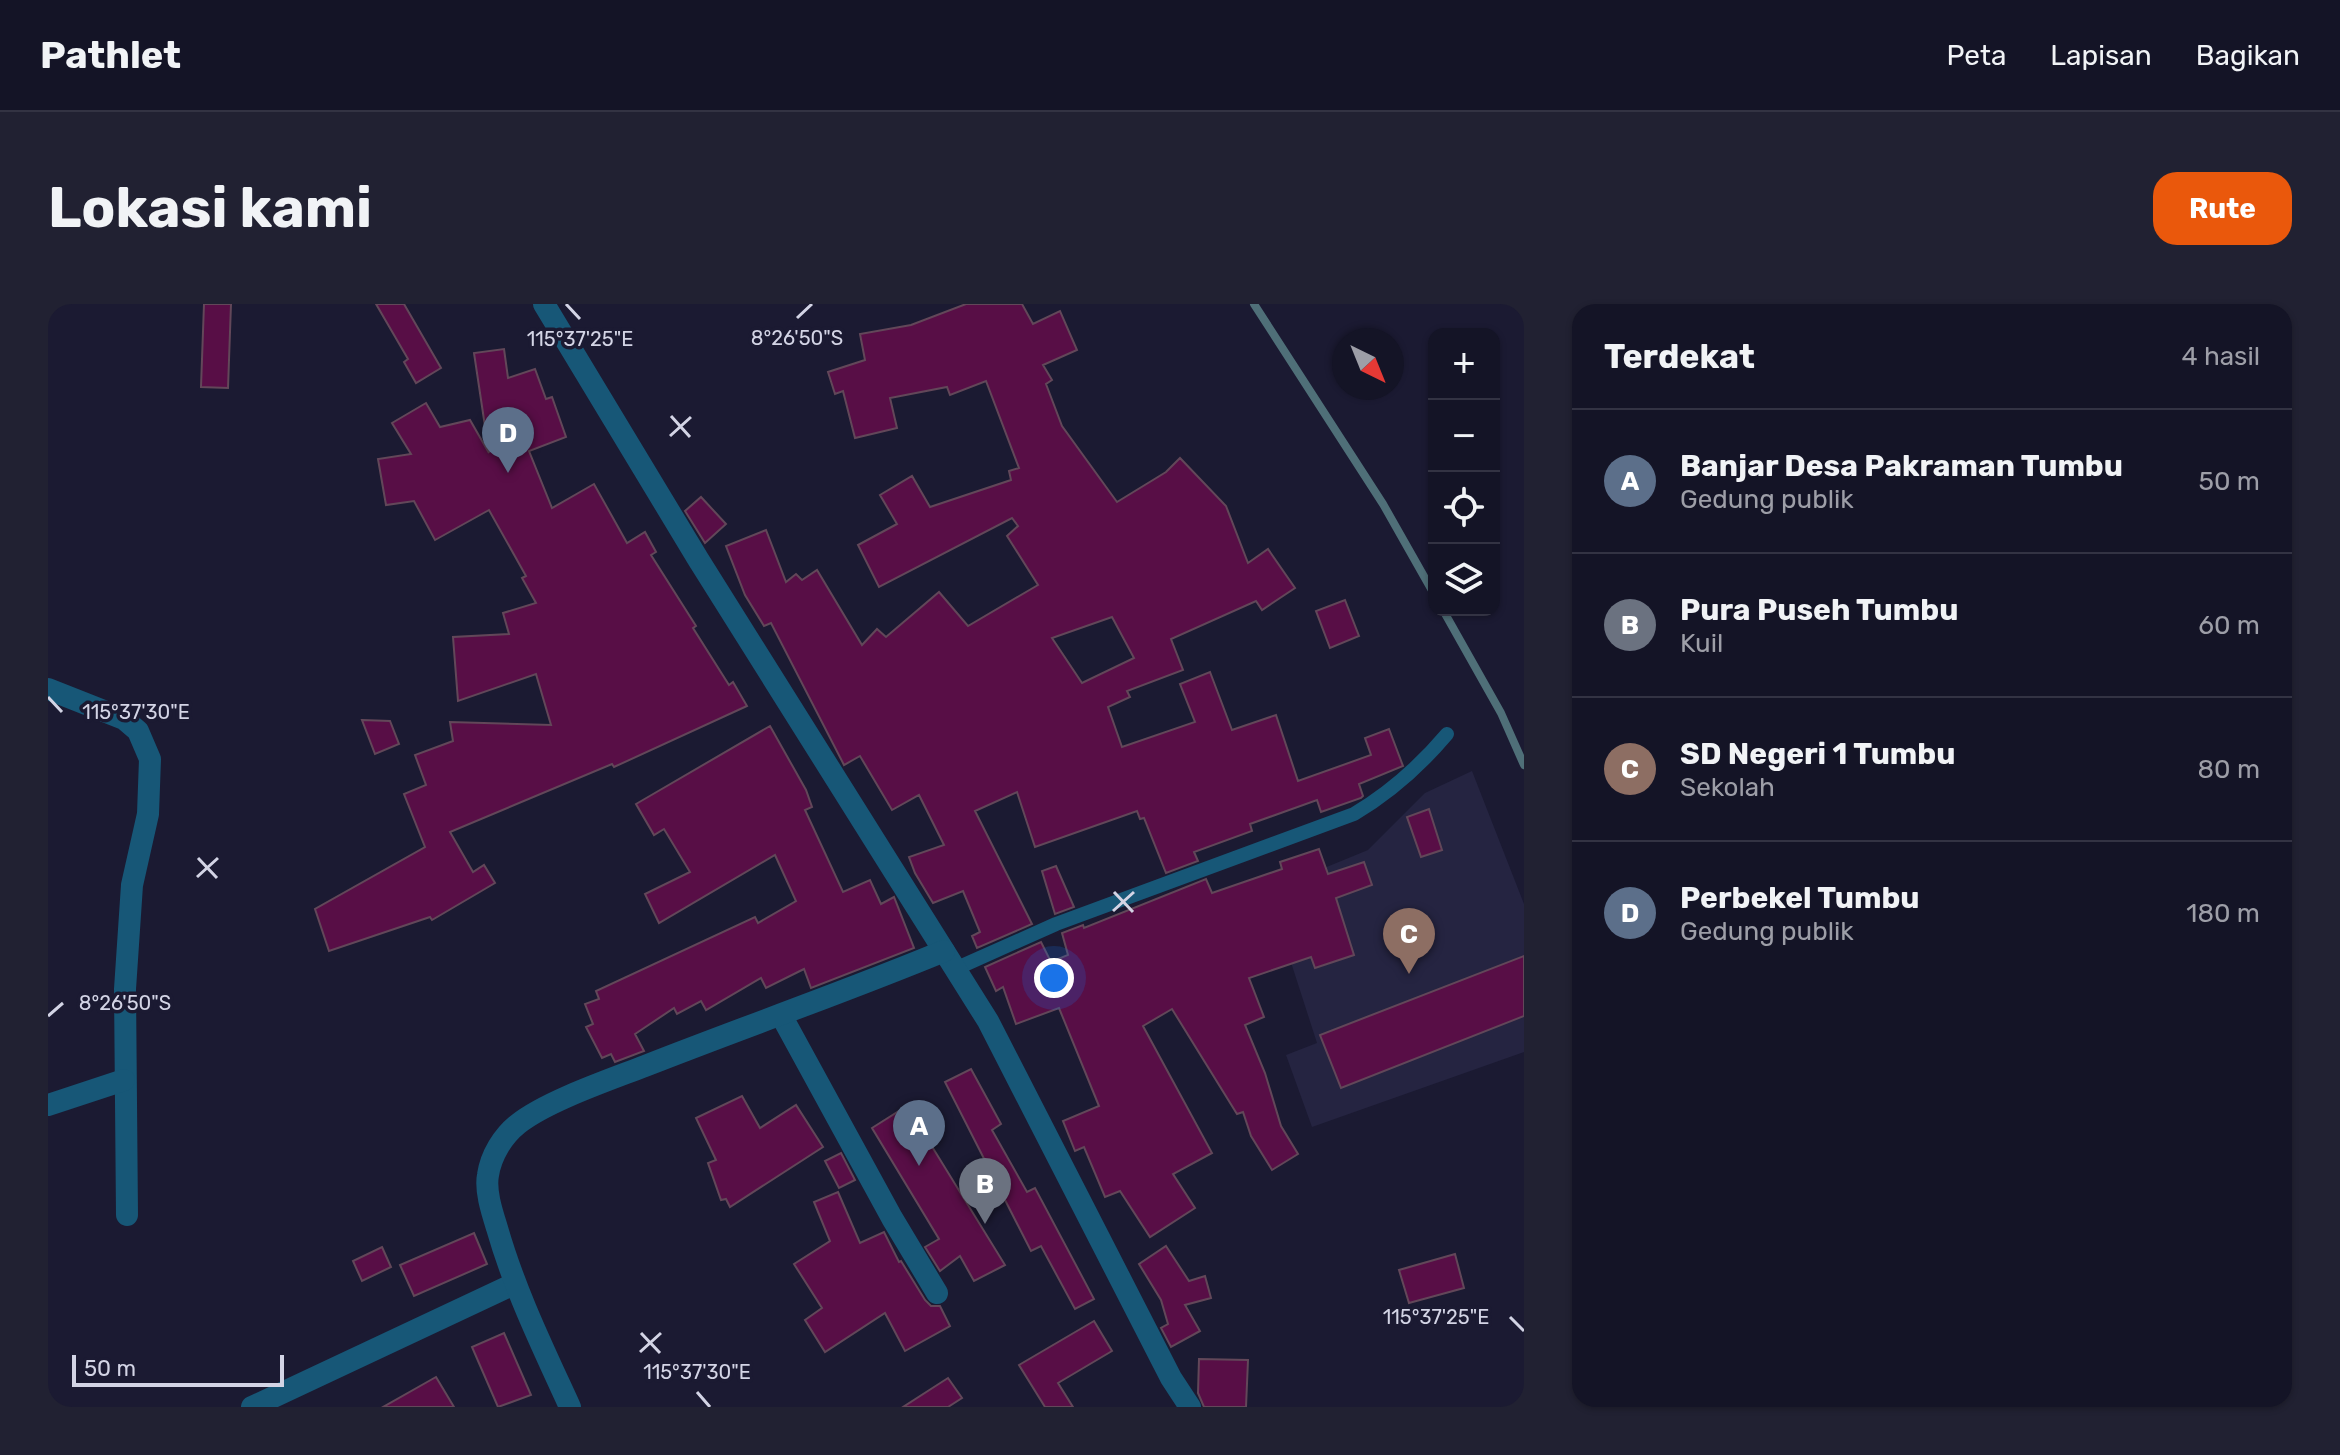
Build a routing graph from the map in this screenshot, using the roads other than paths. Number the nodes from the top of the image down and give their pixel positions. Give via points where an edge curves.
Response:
1 (544, 304) edge
2 (48, 689) edge
3 (1447, 734) dead end
4 (949, 960) junction
5 (781, 1015) junction
6 (124, 1080) junction
7 (48, 1105) edge
8 (127, 1215) dead end
9 (514, 1284) junction
10 (937, 1293) dead end
11 (252, 1407) edge
12 (570, 1407) edge
13 (1190, 1407) edge

1 - 4 street
2 - 6 street via 124,719 138,731 150,759 148,814 132,885
3 - 4 lane via 1398,785 1354,814
4 - 5 street
4 - 13 street via 1013,1067
5 - 9 street via 547,1106 505,1137 487,1177
5 - 10 street
6 - 7 street
6 - 8 street
9 - 11 street
9 - 12 street

